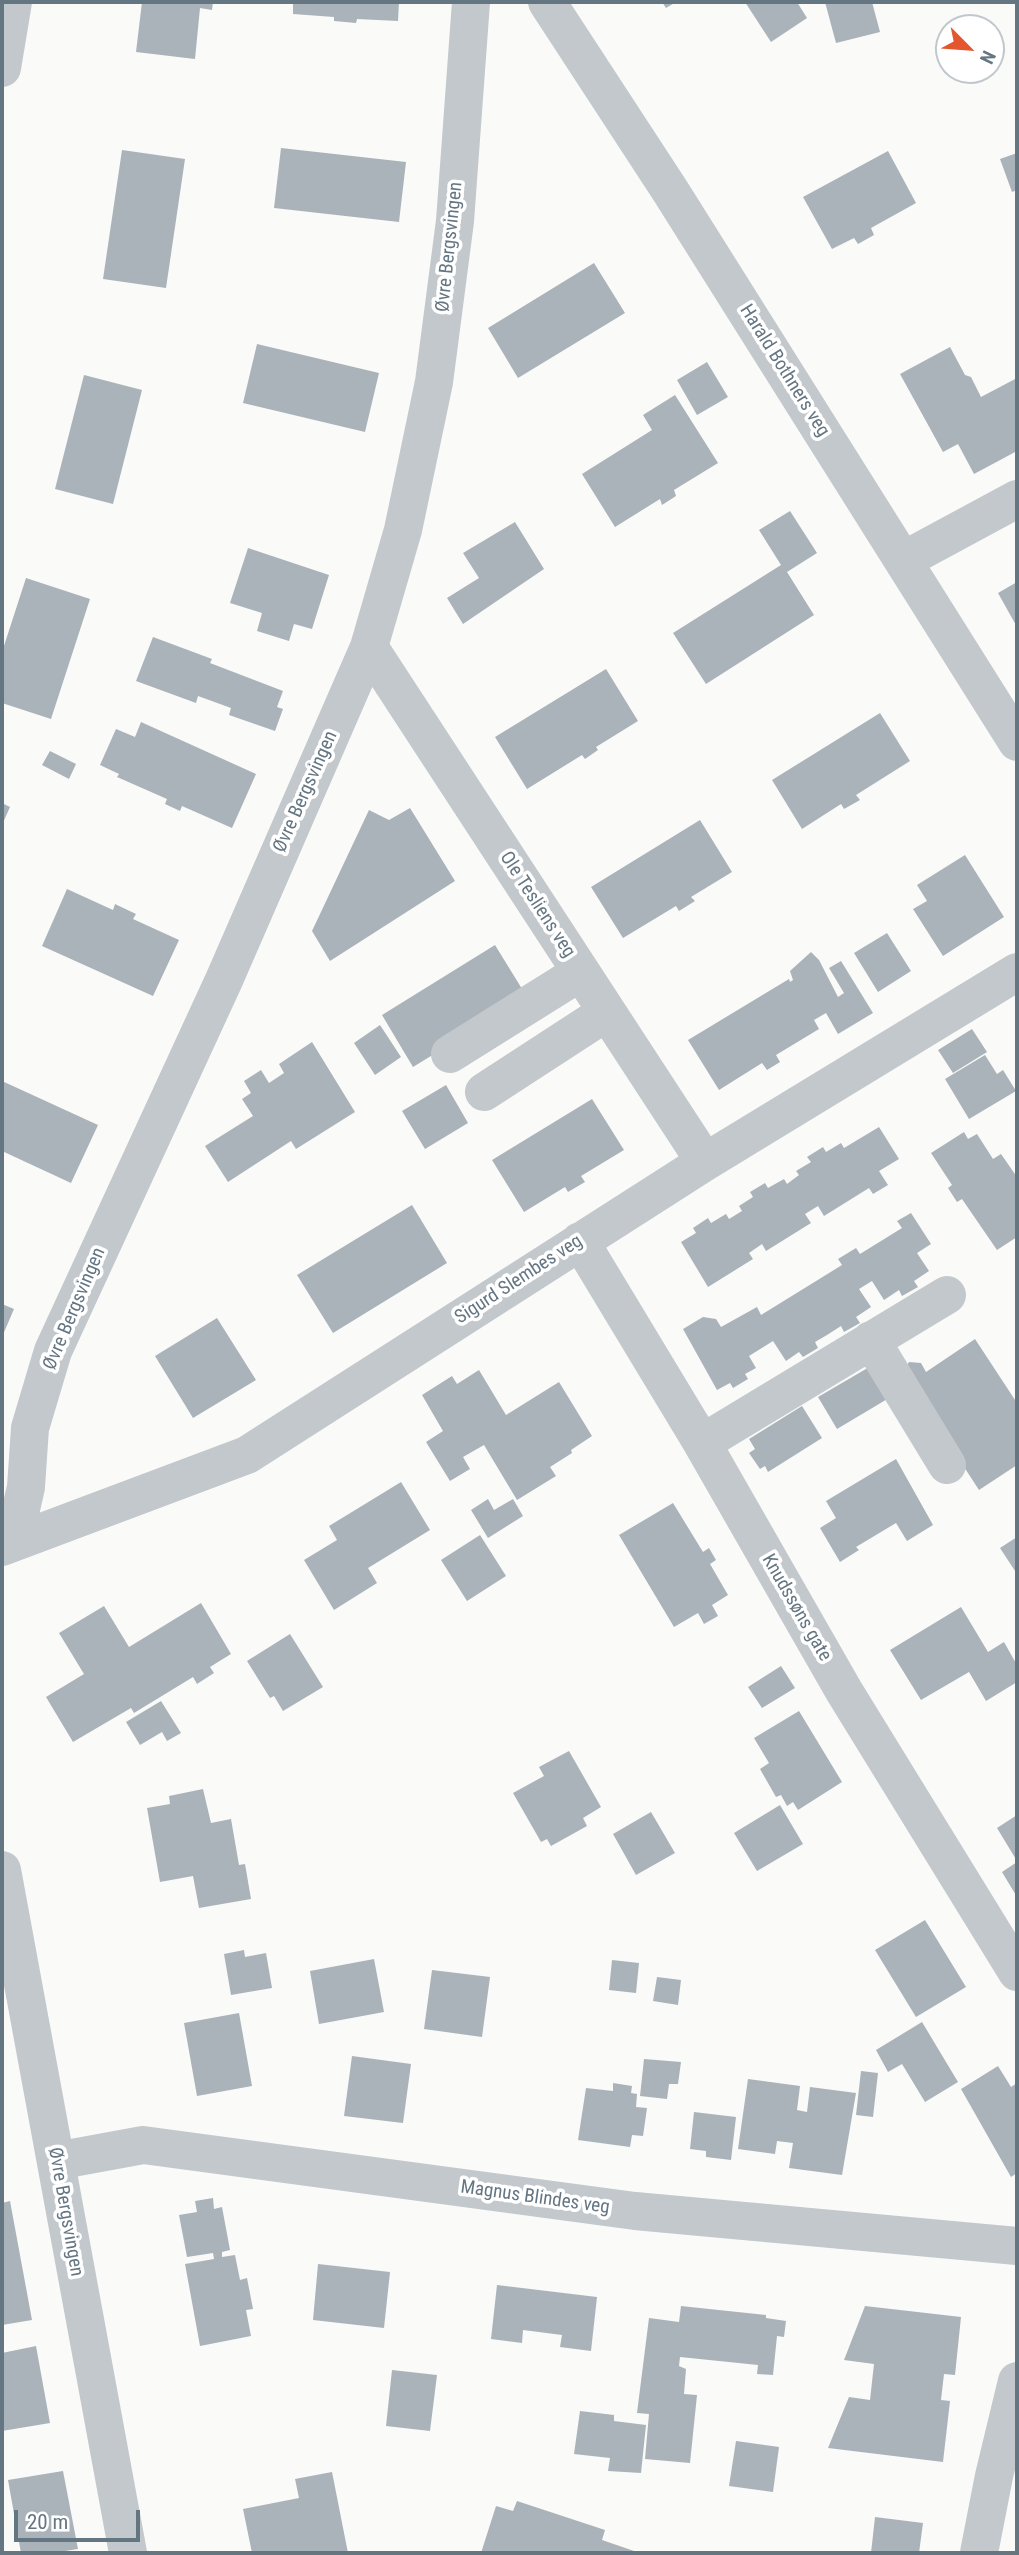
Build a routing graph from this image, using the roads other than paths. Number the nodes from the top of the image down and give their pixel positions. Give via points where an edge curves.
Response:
1 (13, 2) edge
2 (471, 2) edge
3 (547, 2) edge
4 (2, 68) edge
5 (1017, 499) edge
6 (904, 559) junction
7 (369, 647) junction
8 (1017, 742) edge
9 (581, 972) junction
10 (1017, 972) edge
11 (607, 1012) junction
12 (450, 1054) dead end
13 (484, 1092) dead end
14 (705, 1162) junction
15 (580, 1241) junction
16 (947, 1295) dead end
17 (871, 1340) junction
18 (702, 1443) junction
19 (947, 1465) dead end
20 (2, 1541) edge
21 (2, 1547) edge
22 (2, 1870) edge
23 (1017, 1972) edge
24 (56, 2161) junction
25 (1017, 2246) edge
26 (1017, 2381) edge
27 (128, 2553) edge
28 (979, 2553) edge

1 - 4 street
2 - 7 street, Øvre Bergsvingen via 455,221 434,382 403,530
3 - 6 street, Harald Bothners veg
5 - 6 street
6 - 8 street, Harald Bothners veg
7 - 9 street, Ole Tesliens veg
7 - 20 street, Øvre Bergsvingen via 224,980 53,1352 30,1428 19,1518
9 - 11 street, Ole Tesliens veg
9 - 12 street
10 - 14 street, Sigurd Slembes veg
11 - 13 street
11 - 14 street, Ole Tesliens veg
14 - 15 street, Sigurd Slembes veg
15 - 18 street, Knudssøns gate
15 - 21 street, Sigurd Slembes veg via 247,1455
16 - 17 street
17 - 18 street
17 - 19 street
18 - 23 street, Knudssøns gate via 844,1691
22 - 24 street, Øvre Bergsvingen
24 - 25 street, Magnus Blindes veg via 143,2146 635,2211
24 - 27 street, Øvre Bergsvingen
26 - 28 street

